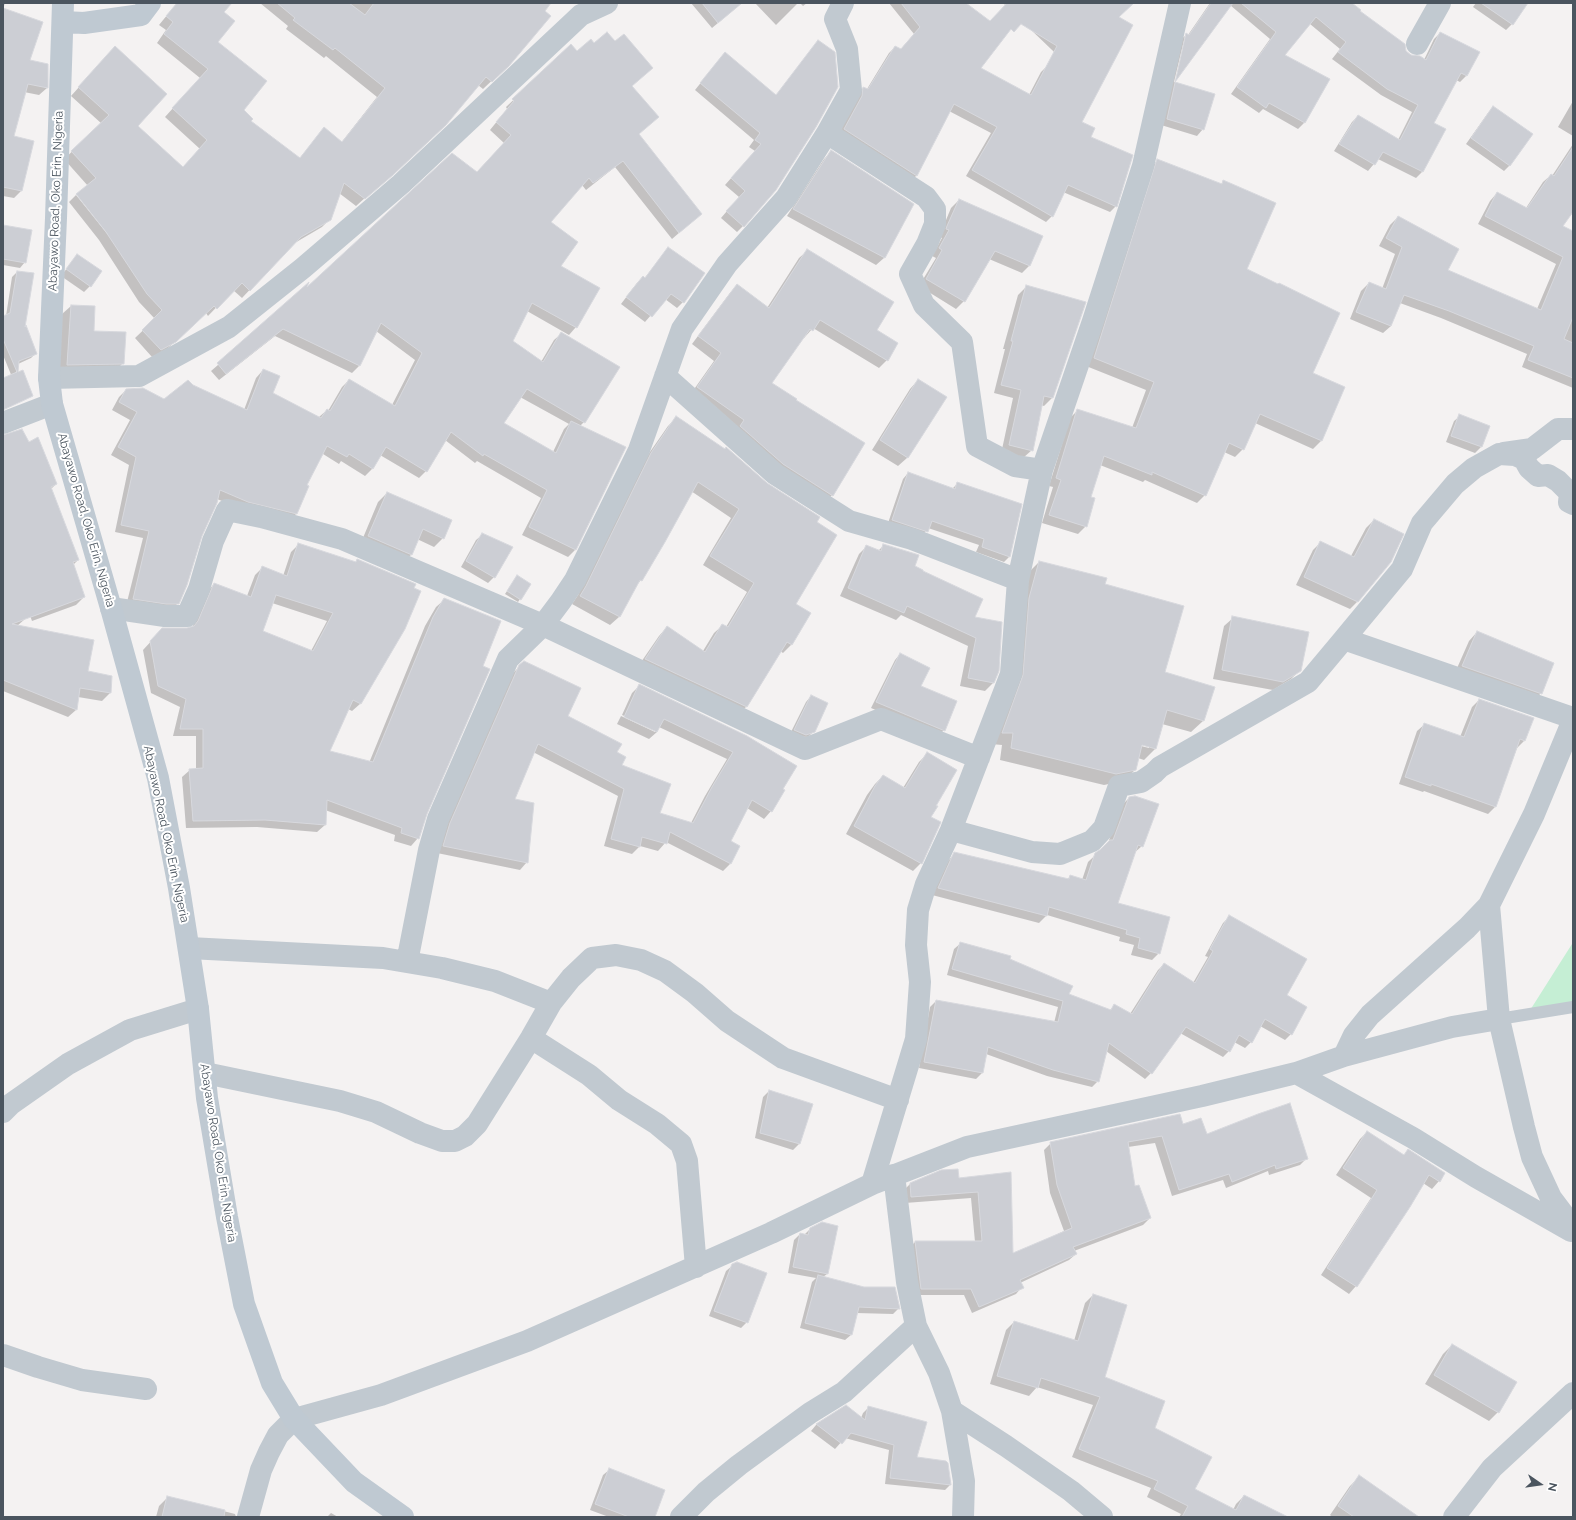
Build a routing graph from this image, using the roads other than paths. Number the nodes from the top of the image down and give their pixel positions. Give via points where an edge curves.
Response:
1 (150, 3) edge
2 (606, 3) edge
3 (843, 3) edge
4 (1180, 3) edge
5 (1440, 3) edge
6 (586, 9) edge
7 (63, 12) edge
8 (1417, 44) dead end
9 (827, 133) junction
10 (665, 376) junction
11 (49, 378) junction
12 (52, 404) junction
13 (3, 423) edge
14 (1573, 429) edge
15 (1499, 454) junction
16 (1042, 470) junction
17 (1573, 504) edge
18 (1018, 580) junction
19 (111, 608) junction
20 (543, 625) junction
21 (1344, 639) junction
22 (1573, 719) edge
23 (978, 758) junction
24 (951, 830) junction
25 (1489, 905) junction
26 (189, 948) junction
27 (407, 962) junction
28 (551, 1003) junction
29 (1573, 1007) edge
30 (198, 1009) junction
31 (1499, 1019) junction
32 (531, 1038) junction
33 (1344, 1056) junction
34 (205, 1073) junction
35 (1296, 1073) junction
36 (898, 1100) junction
37 (3, 1112) edge
38 (894, 1176) junction
39 (872, 1184) junction
40 (1573, 1227) edge
41 (1573, 1232) edge
42 (696, 1267) junction
43 (916, 1326) junction
44 (3, 1355) edge
45 (146, 1389) dead end
46 (1573, 1393) edge
47 (952, 1411) junction
48 (294, 1419) junction
49 (248, 1517) edge
50 (403, 1517) edge
51 (681, 1517) edge
52 (963, 1517) edge
53 (1102, 1517) edge
54 (1454, 1517) edge

1 - 7 street via 141,15 84,23
2 - 6 street
3 - 9 street via 835,19 847,48 851,90
4 - 16 street via 1143,166
5 - 8 street
6 - 11 street via 401,184 229,327 139,376
7 - 11 street, Abayawo Road, Oko Erin, Nigeria
9 - 10 street via 786,198 727,264 682,329
9 - 16 street via 926,197 935,209 935,224 910,274 924,305 962,342 977,446 1015,466
10 - 18 street via 776,474 849,521 912,539
10 - 20 street via 639,450 575,580
11 - 12 street, Abayawo Road, Oko Erin, Nigeria
12 - 13 street
12 - 19 street, Abayawo Road, Oko Erin, Nigeria
14 - 15 street via 1558,429 1532,449
15 - 17 street via 1515,455 1524,459 1538,476 1548,475 1558,481 1570,493 1570,502
15 - 21 street via 1474,468 1455,484 1437,505 1422,523 1402,569
16 - 18 street
18 - 23 street via 1011,674
19 - 20 street via 165,616 187,616 199,589 213,541 227,510 342,539
19 - 26 street, Abayawo Road, Oko Erin, Nigeria via 158,778
20 - 23 street via 805,749 881,719
20 - 27 street via 508,659 438,819 427,857
21 - 22 street
21 - 24 street via 1308,682 1160,767 1141,782 1119,786 1104,828 1092,841 1060,854 1032,852
22 - 25 street via 1534,814
23 - 24 street
24 - 36 street via 926,884 918,910 916,945 920,982 916,1039
25 - 31 street
25 - 33 street via 1370,1015 1354,1035
26 - 27 street via 368,957
26 - 30 street, Abayawo Road, Oko Erin, Nigeria
27 - 28 street via 495,981
28 - 32 street
28 - 36 street via 571,978 592,958 616,955 641,960 665,971 727,1021 783,1058
29 - 31 lane
30 - 34 street, Abayawo Road, Oko Erin, Nigeria
30 - 37 street via 130,1030 68,1064
31 - 33 street via 1452,1027
31 - 40 street via 1532,1156 1551,1198
32 - 34 street via 476,1124 465,1136 455,1141 442,1141 420,1134 376,1112 340,1101
32 - 42 street via 590,1075 619,1100 658,1124 681,1144 687,1161
33 - 35 street
34 - 48 street, Abayawo Road, Oko Erin, Nigeria via 227,1217 244,1304 272,1383
35 - 38 street via 967,1147
35 - 41 street
36 - 39 street
38 - 39 street
38 - 43 street via 907,1282
39 - 42 street
42 - 48 street via 527,1341 381,1395
43 - 47 street
43 - 51 street via 844,1392 810,1413 739,1465
44 - 45 street via 82,1380
46 - 54 street via 1492,1468
47 - 52 street via 964,1481
47 - 53 street via 1013,1450 1071,1491
48 - 49 street via 278,1435 269,1452
48 - 50 street, Abayawo Road, Oko Erin, Nigeria via 354,1482

